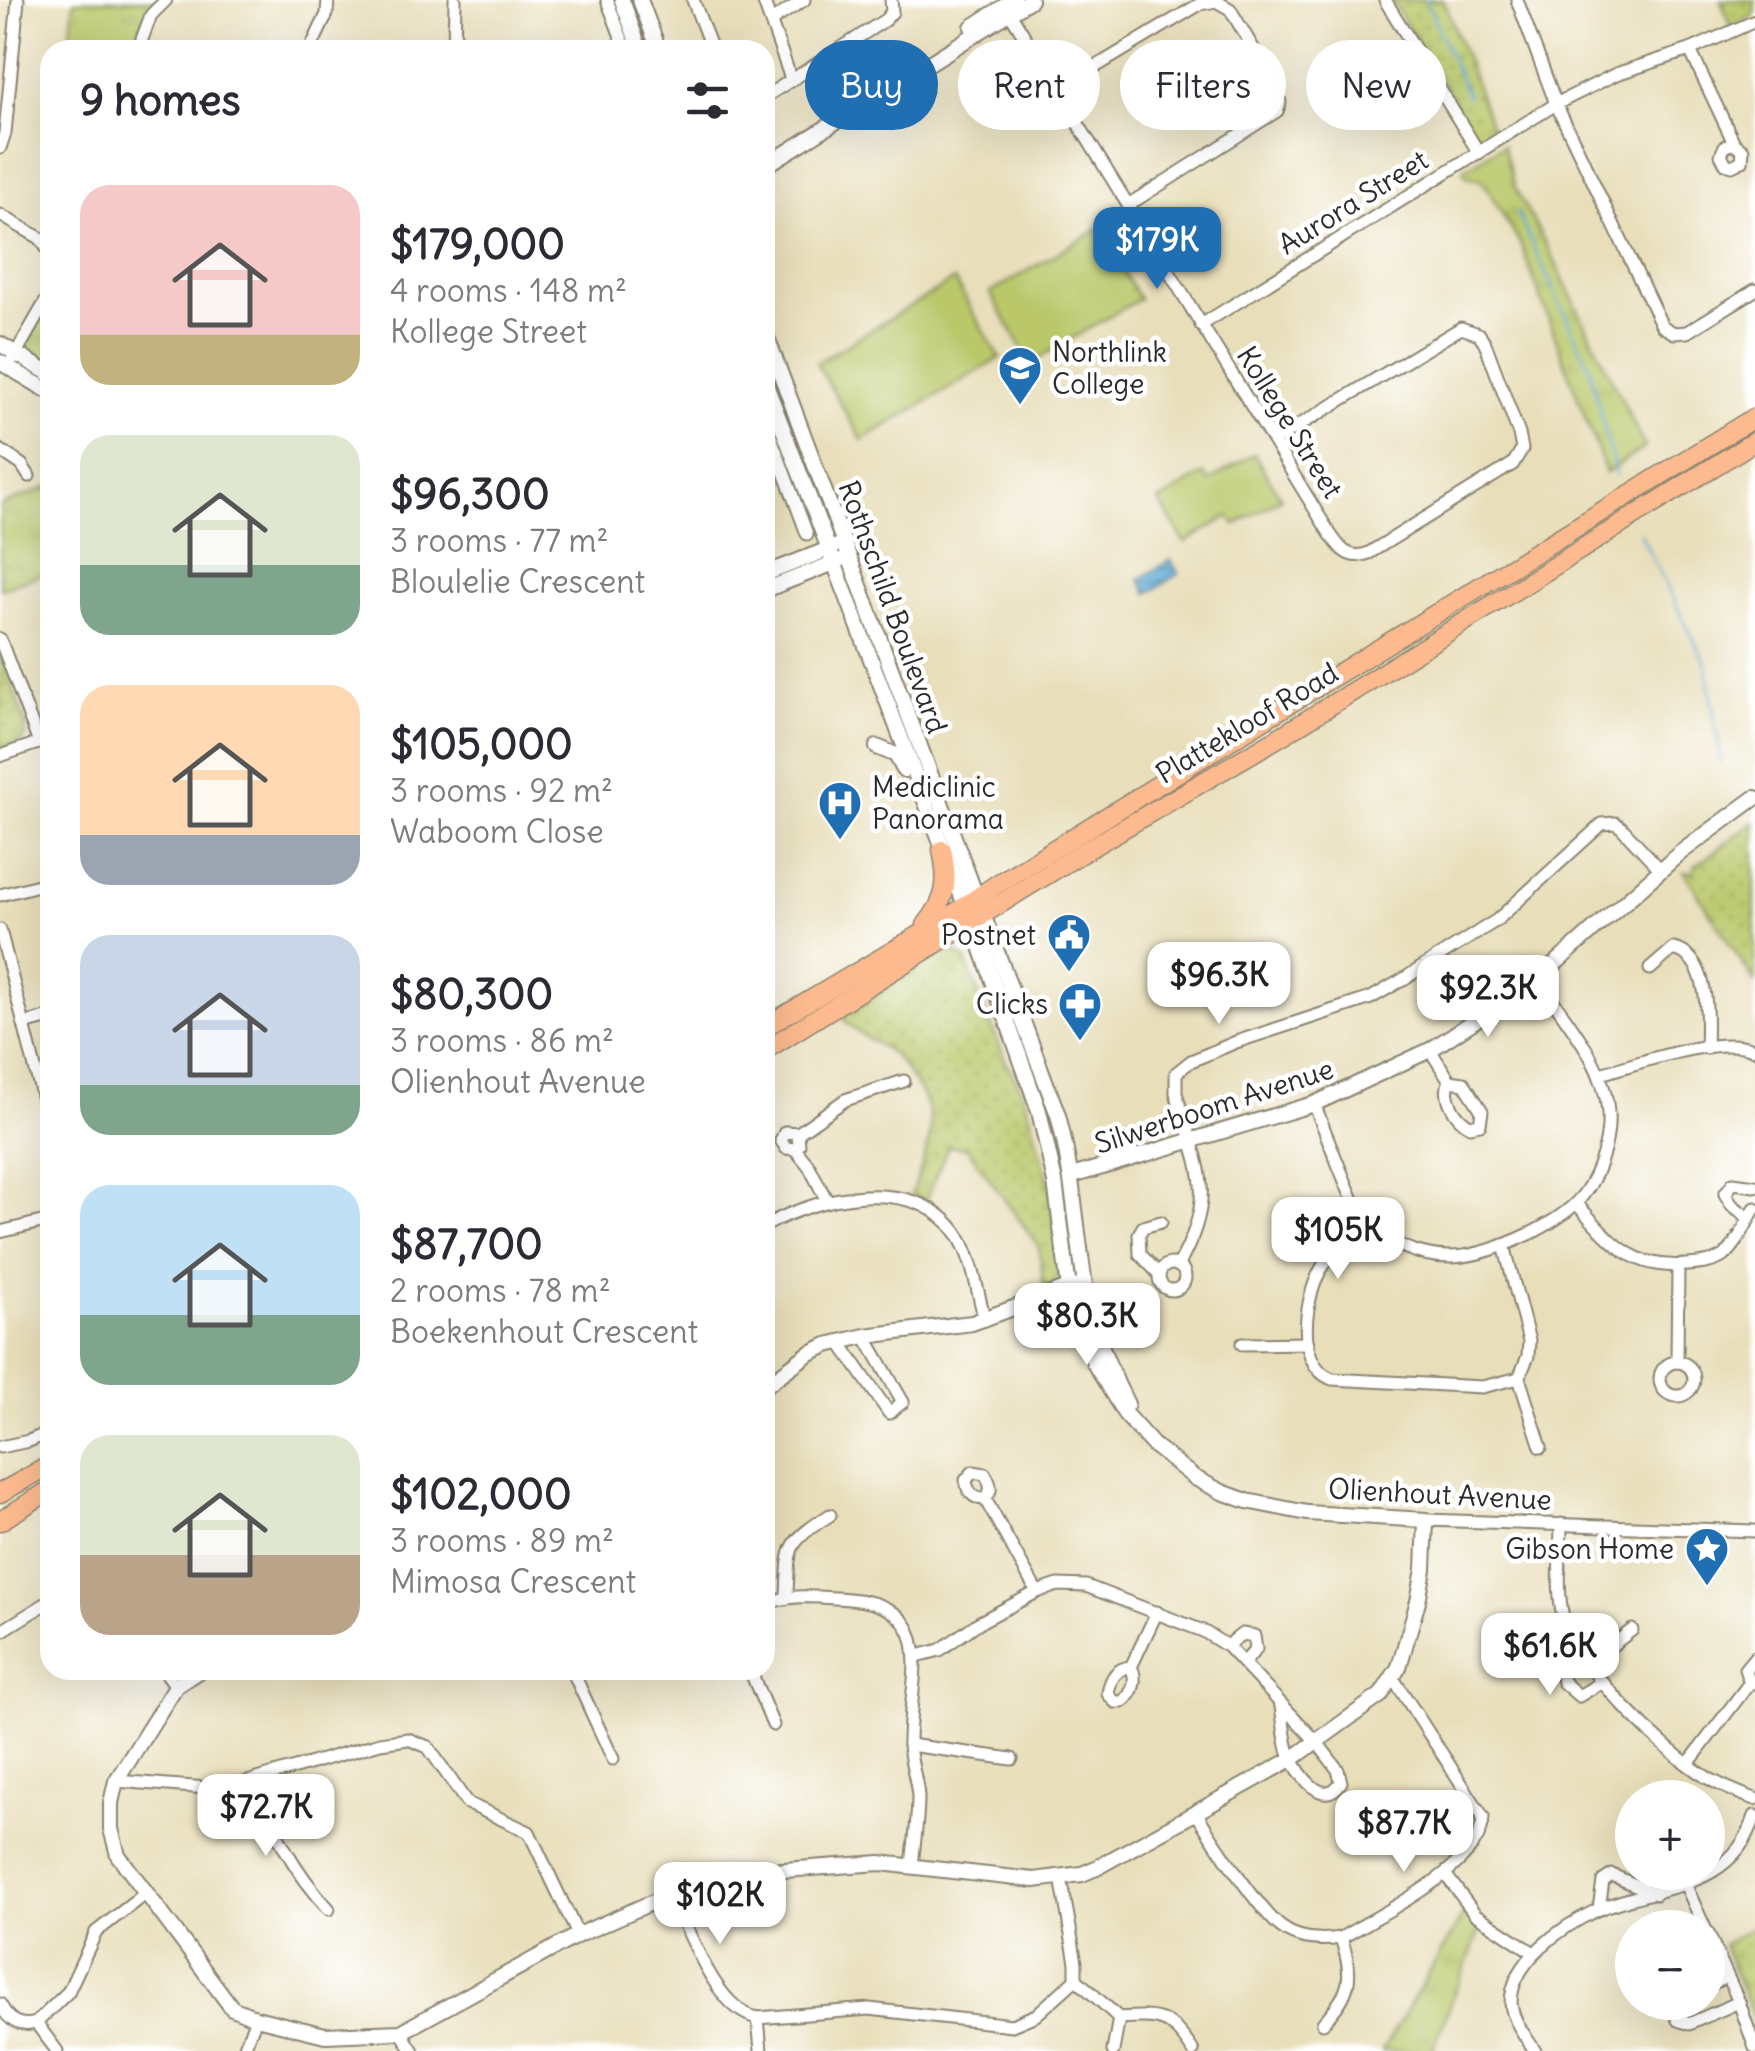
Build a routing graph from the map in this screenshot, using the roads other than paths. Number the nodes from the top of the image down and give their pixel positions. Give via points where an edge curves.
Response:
1 (18, 0) edge
2 (166, 0) edge
3 (328, 0) edge
4 (455, 0) edge
5 (607, 0) edge
6 (622, 0) edge
7 (640, 0) edge
8 (693, 0) edge
9 (763, 0) edge
10 (804, 0) edge
11 (891, 0) edge
12 (1030, 0) edge
13 (1385, 0) edge
14 (1517, 0) edge
15 (1010, 6) edge
16 (771, 21) junction
17 (1755, 21) edge
18 (141, 40) edge
19 (314, 40) edge
20 (455, 40) edge
21 (622, 40) edge
22 (636, 40) edge
23 (655, 40) edge
24 (708, 40) edge
25 (1029, 40) edge
26 (1690, 50) junction
27 (1100, 64) edge
28 (791, 80) junction
29 (775, 91) edge
30 (1556, 104) junction
31 (1082, 130) edge
32 (1734, 144) dead end
33 (0, 148) edge
34 (1479, 153) junction
35 (775, 160) edge
36 (1128, 205) junction
37 (0, 215) edge
38 (40, 238) edge
39 (1755, 290) edge
40 (40, 310) edge
41 (1201, 325) junction
42 (0, 344) edge
43 (775, 359) edge
44 (8, 361) edge
45 (40, 371) edge
46 (40, 385) edge
47 (775, 408) edge
48 (1755, 417) edge
49 (1755, 440) edge
50 (1273, 441) junction
51 (775, 449) edge
52 (0, 450) edge
53 (28, 476) dead end
54 (807, 534) dead end
55 (846, 550) junction
56 (831, 556) junction
57 (775, 571) edge
58 (775, 585) edge
59 (0, 639) edge
60 (40, 732) edge
61 (40, 742) edge
62 (876, 747) dead end
63 (0, 756) edge
64 (1755, 798) edge
65 (928, 814) junction
66 (942, 850) junction
67 (1660, 869) junction
68 (40, 885) edge
69 (0, 895) edge
70 (974, 911) junction
71 (0, 930) edge
72 (916, 937) junction
73 (1650, 969) dead end
74 (1538, 979) junction
75 (40, 1020) edge
76 (775, 1021) edge
77 (24, 1024) junction
78 (775, 1043) edge
79 (1706, 1048) junction
80 (1430, 1050) junction
81 (1755, 1050) edge
82 (1600, 1074) junction
83 (1450, 1080) dead end
84 (904, 1081) dead end
85 (40, 1087) edge
86 (1314, 1104) junction
87 (798, 1133) junction
88 (781, 1140) junction
89 (775, 1142) edge
90 (1191, 1143) junction
91 (1066, 1147) junction
92 (795, 1149) junction
93 (1048, 1150) junction
94 (1113, 1166) junction
95 (1072, 1176) junction
96 (1755, 1186) edge
97 (827, 1201) junction
98 (1576, 1203) junction
99 (1752, 1213) edge
100 (775, 1220) edge
101 (1362, 1220) junction
102 (40, 1222) edge
103 (1161, 1222) dead end
104 (1079, 1223) junction
105 (0, 1232) edge
106 (1062, 1240) junction
107 (1504, 1245) junction
108 (1178, 1266) junction
109 (1678, 1266) junction
110 (1159, 1274) junction
111 (1084, 1280) junction
112 (1068, 1289) junction
113 (985, 1320) junction
114 (864, 1336) junction
115 (839, 1341) junction
116 (1242, 1344) dead end
117 (1308, 1344) junction
118 (1677, 1362) dead end
119 (1519, 1378) junction
120 (775, 1379) edge
121 (1144, 1435) junction
122 (40, 1436) edge
123 (0, 1446) edge
124 (1540, 1447) dead end
125 (40, 1471) edge
126 (0, 1493) edge
127 (40, 1496) edge
128 (984, 1500) dead end
129 (830, 1516) dead end
130 (1426, 1520) junction
131 (0, 1521) edge
132 (1561, 1524) junction
133 (1755, 1531) edge
134 (1037, 1592) junction
135 (787, 1596) junction
136 (775, 1600) edge
137 (40, 1608) edge
138 (1157, 1612) junction
139 (1632, 1630) dead end
140 (0, 1632) edge
141 (1227, 1646) junction
142 (1576, 1650) junction
143 (917, 1656) junction
144 (1755, 1657) edge
145 (1244, 1664) junction
146 (1588, 1664) junction
147 (1131, 1667) dead end
148 (1393, 1678) junction
149 (172, 1680) edge
150 (185, 1680) edge
151 (577, 1680) edge
152 (754, 1680) edge
153 (1602, 1682) junction
154 (1753, 1682) edge
155 (176, 1686) junction
156 (1281, 1706) junction
157 (773, 1725) dead end
158 (1316, 1741) junction
159 (909, 1746) junction
160 (613, 1759) dead end
161 (1012, 1759) dead end
162 (1292, 1759) junction
163 (1688, 1764) junction
164 (116, 1780) junction
165 (256, 1781) junction
166 (1755, 1799) edge
167 (1197, 1814) junction
168 (1755, 1816) edge
169 (1725, 1862) edge
170 (912, 1867) junction
171 (1445, 1874) junction
172 (1061, 1878) junction
173 (1671, 1890) edge
174 (146, 1893) junction
175 (671, 1894) junction
176 (1656, 1894) junction
177 (329, 1909) dead end
178 (1598, 1909) junction
179 (578, 1935) junction
180 (1341, 1938) junction
181 (1534, 1953) junction
182 (1725, 1972) edge
183 (1727, 1976) joint
184 (1076, 1979) junction
185 (1739, 2002) junction
186 (0, 2004) edge
187 (1725, 2008) edge
188 (256, 2018) junction
189 (758, 2018) junction
190 (1119, 2018) junction
191 (36, 2022) junction
192 (1323, 2022) dead end
193 (400, 2032) junction
194 (1755, 2048) edge
195 (56, 2051) edge
196 (243, 2051) edge
197 (413, 2051) edge
198 (761, 2051) edge
199 (1113, 2051) edge
200 (1193, 2051) edge
201 (1534, 2051) edge

1 - 33 street
2 - 18 street via 150,15
3 - 19 street
4 - 20 street
5 - 21 street
6 - 22 street
7 - 23 street
8 - 24 street
9 - 16 street
10 - 16 street
11 - 28 street via 885,20
12 - 15 street
13 - 34 street
14 - 30 street
15 - 25 street, Kollege Street
15 - 35 street
16 - 28 street
17 - 26 street, Aurora Street
26 - 30 street, Aurora Street via 1616,74
26 - 32 street
27 - 36 street via 1200,4 1216,2 1230,9 1278,90 1276,111
28 - 29 street
30 - 34 street, Aurora Street
30 - 39 street via 1665,328 1687,332
31 - 36 street, Kollege Street
34 - 41 street, Aurora Street
36 - 41 street, Kollege Street
37 - 38 street
40 - 44 street
41 - 50 street, Kollege Street
42 - 44 street
43 - 55 street, Rothschild Boulevard
44 - 45 street
44 - 46 street
47 - 56 street, Rothschild Boulevard
48 - 70 main road, Plattekloof Road
49 - 70 main road, Plattekloof Road via 1303,722
50 - 50 street, Kollege Street via 1349,556 1369,553 1518,460 1522,450 1482,337 1468,329 1455,330
51 - 54 street
52 - 53 street
55 - 56 street
55 - 70 street, Rothschild Boulevard
56 - 57 street
56 - 58 street
56 - 65 street, Rothschild Boulevard
59 - 60 street
61 - 63 street
62 - 65 street via 896,754
64 - 67 street, Silwerboom Avenue
65 - 66 street, Rothschild Boulevard
66 - 70 street, Rothschild Boulevard
66 - 72 main road via 945,896
67 - 74 street, Silwerboom Avenue
67 - 90 street via 1621,827 1602,824 1497,920 1386,990 1182,1066 1175,1080
68 - 69 street
70 - 72 main road, Plattekloof Road
70 - 78 main road, Plattekloof Road
70 - 91 street, Olienhout Avenue via 1046,1080
70 - 93 street, Olienhout Avenue
71 - 77 street
72 - 76 main road, Plattekloof Road
73 - 79 street via 1676,949 1693,966 1706,992
74 - 80 street, Silwerboom Avenue
74 - 82 street
75 - 77 street
77 - 85 street
79 - 81 street
79 - 82 street
80 - 83 street
80 - 86 street, Silwerboom Avenue
82 - 98 street via 1608,1108 1606,1143
84 - 87 street via 845,1100
86 - 90 street, Silwerboom Avenue
86 - 101 street
87 - 88 street via 789,1130
87 - 92 street
88 - 89 street
88 - 92 street
90 - 94 street, Silwerboom Avenue
90 - 108 street via 1204,1203
91 - 94 street via 1087,1164
91 - 95 street, Olienhout Avenue
92 - 97 street
93 - 95 street
93 - 106 street, Olienhout Avenue
94 - 95 street, Silwerboom Avenue
94 - 104 street via 1082,1188
95 - 104 street, Olienhout Avenue
95 - 106 street
96 - 99 street via 1733,1182 1726,1188 1728,1200
97 - 100 street
97 - 113 street via 892,1196 936,1213 962,1243
98 - 107 street
98 - 109 street via 1625,1254
99 - 109 street via 1726,1254
101 - 107 street via 1392,1241 1429,1254
101 - 117 street via 1316,1280
102 - 105 street
103 - 110 street via 1139,1234 1140,1254
104 - 111 street, Olienhout Avenue
106 - 112 street, Olienhout Avenue
107 - 119 street via 1528,1328
108 - 110 street
108 - 110 street via 1184,1281 1175,1290 1163,1286
109 - 118 street
111 - 112 street
111 - 121 street, Olienhout Avenue via 1106,1356
112 - 113 street
112 - 121 street, Olienhout Avenue via 1094,1363
113 - 114 street
114 - 115 street
114 - 115 street via 903,1402 889,1413
115 - 120 street
116 - 117 street
117 - 119 street via 1316,1369 1332,1379 1482,1386
119 - 124 street
121 - 130 street, Olienhout Avenue via 1195,1478 1246,1502
122 - 123 street
125 - 126 main road
127 - 131 main road
128 - 134 street
129 - 135 street via 792,1543
130 - 132 street, Olienhout Avenue
130 - 148 street via 1422,1584
132 - 133 street, Olienhout Avenue
132 - 142 street via 1560,1597
134 - 138 street via 1072,1584
134 - 143 street via 940,1650
135 - 136 street
135 - 143 street via 881,1604 900,1620
137 - 140 street
138 - 141 street
138 - 147 street
139 - 146 street
141 - 145 street
141 - 145 street via 1242,1634 1254,1636 1256,1649
142 - 146 street
142 - 153 street via 1560,1667 1563,1682 1578,1696
143 - 159 street
144 - 154 street via 1746,1669
145 - 156 street
146 - 153 street
148 - 158 street via 1370,1704
148 - 171 street via 1483,1817 1479,1839
149 - 155 street
150 - 155 street
151 - 160 street
152 - 157 street
153 - 163 street
154 - 163 street
155 - 164 street
156 - 158 street
156 - 162 street
158 - 162 street
158 - 162 street via 1341,1776 1334,1792 1317,1792
159 - 161 street
159 - 170 street via 918,1799
162 - 167 street
163 - 166 street
164 - 165 street via 221,1788
164 - 174 street via 112,1840
165 - 177 street via 275,1835
165 - 179 street via 380,1743 428,1746 467,1803 529,1832
167 - 172 street via 1096,1868
167 - 180 street via 1283,1929
168 - 169 street
170 - 172 street
170 - 175 street via 858,1862 744,1872
171 - 180 street
171 - 181 street via 1476,1914
172 - 184 street
173 - 176 street
174 - 188 street via 225,2002
174 - 191 street via 96,1932 68,1992
175 - 179 street
175 - 189 street via 728,2003
176 - 178 street
176 - 178 street via 1612,1875 1603,1881
178 - 181 street
179 - 193 street
180 - 192 street via 1350,1976 1341,2003
181 - 201 street via 1511,2004
182 - 183 street
183 - 185 street
184 - 189 street via 1036,2014 1012,2025 869,2010
184 - 190 street
185 - 187 street
185 - 194 street
186 - 191 street via 17,2024
188 - 193 street via 325,2036
188 - 196 street
189 - 198 street
190 - 199 street
190 - 200 street via 1166,2019
191 - 195 street
193 - 197 street

